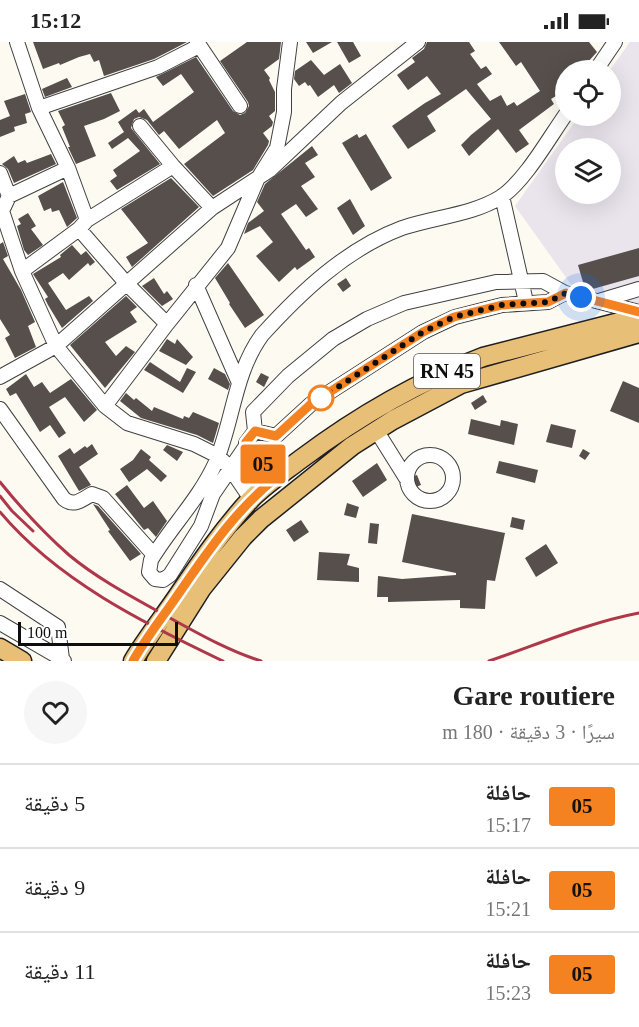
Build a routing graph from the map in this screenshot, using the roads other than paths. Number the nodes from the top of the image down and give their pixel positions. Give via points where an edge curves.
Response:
1 (17, 42) edge
2 (290, 42) edge
3 (418, 42) edge
4 (615, 42) edge
5 (198, 44) edge
6 (603, 60) edge
7 (240, 106) dead end
8 (39, 108) junction
9 (140, 126) dead end
10 (558, 126) edge
11 (173, 165) junction
12 (68, 168) junction
13 (0, 173) edge
14 (257, 180) junction
15 (9, 196) junction
16 (502, 196) junction
17 (212, 208) junction
18 (1, 212) edge
19 (83, 225) junction
20 (22, 271) junction
21 (522, 281) junction
22 (126, 283) junction
23 (196, 285) junction
24 (639, 289) edge
25 (566, 293) junction
26 (597, 301) junction
27 (526, 302) junction
28 (639, 312) edge
29 (639, 317) edge
30 (167, 324) junction
31 (639, 333) edge
32 (56, 346) junction
33 (0, 377) edge
34 (239, 383) junction
35 (105, 406) junction
36 (0, 409) edge
37 (376, 430) junction
38 (255, 431) junction
39 (246, 446) junction
40 (218, 456) junction
41 (230, 468) junction
42 (277, 477) junction
43 (406, 478) dead end
44 (292, 495) junction
45 (249, 501) junction
46 (261, 519) junction
47 (154, 555) junction
48 (0, 589) edge
49 (0, 623) edge
50 (0, 648) edge
51 (63, 660) edge
52 (22, 661) edge
53 (133, 661) edge
54 (156, 661) edge

1 - 8 street
2 - 14 street via 277,148
3 - 14 street via 342,103
4 - 6 street
5 - 7 street
5 - 8 street via 158,67
8 - 12 street
9 - 11 street
10 - 16 street via 520,179
11 - 17 street
11 - 19 street
12 - 15 street
12 - 19 street
13 - 15 street
14 - 17 street
14 - 23 street via 228,248
15 - 18 street
16 - 21 street
16 - 34 street via 402,228 352,254 316,282 262,335
17 - 22 street
18 - 20 street
19 - 20 street
19 - 22 street
20 - 32 street
21 - 25 street via 543,281
21 - 27 street
21 - 38 street via 496,282 436,295 367,319 333,339 288,376 253,412
22 - 30 street
22 - 32 street
23 - 30 street
23 - 34 street
24 - 26 street
25 - 26 street
25 - 27 street via 548,302
26 - 28 street
27 - 38 street via 454,317 423,332 311,404 276,436
29 - 42 main road, RN 45 via 483,357 440,374 363,416
30 - 35 street
31 - 37 main road, RN 45 via 462,384
32 - 33 street
32 - 35 street
34 - 40 street
35 - 40 street via 127,423 194,444
36 - 47 street via 69,504 92,494 103,498
37 - 43 street
37 - 44 main road, RN 45 via 331,461
38 - 39 street
39 - 41 street
39 - 42 street
40 - 41 street
40 - 47 street
41 - 45 street
41 - 47 street via 213,494 199,531 163,580 155,579 149,572
42 - 44 main road via 286,482
42 - 45 main road, RN 45
44 - 46 main road, RN 45
45 - 46 main road via 250,512
45 - 53 main road, RN 45 via 206,555
46 - 54 main road, RN 45 via 202,588
48 - 51 street via 58,627
49 - 51 street
50 - 52 main road

